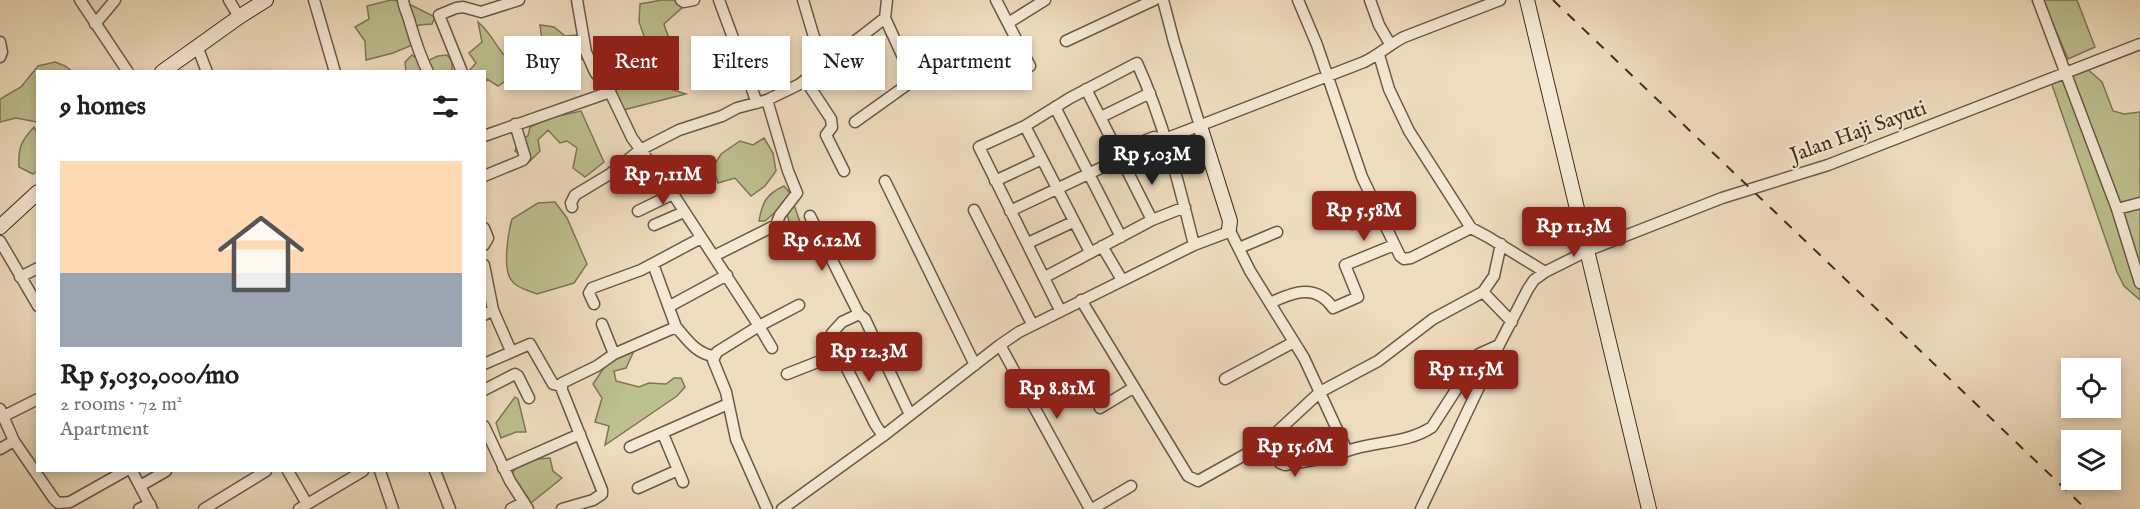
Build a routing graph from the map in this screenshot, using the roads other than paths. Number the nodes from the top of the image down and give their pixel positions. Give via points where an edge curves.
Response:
1 (80, 0) edge
2 (115, 0) edge
3 (229, 0) edge
4 (266, 0) edge
5 (314, 0) edge
6 (403, 0) edge
7 (519, 0) edge
8 (577, 0) edge
9 (681, 0) edge
10 (694, 0) edge
11 (719, 0) edge
12 (803, 0) edge
13 (887, 0) edge
14 (996, 0) edge
15 (1045, 0) edge
16 (1154, 0) edge
17 (1163, 0) edge
18 (1298, 0) edge
19 (1370, 0) edge
20 (1500, 0) edge
21 (1527, 0) edge
22 (2038, 0) edge
23 (239, 17) junction
24 (885, 18) junction
25 (1008, 23) junction
26 (94, 24) junction
27 (813, 36) edge
28 (861, 36) edge
29 (1015, 36) edge
30 (1066, 41) dead end
31 (0, 42) edge
32 (1390, 44) junction
33 (2140, 44) edge
34 (197, 46) junction
35 (1379, 55) junction
36 (0, 57) edge
37 (127, 70) edge
38 (165, 70) edge
39 (206, 70) edge
40 (334, 70) edge
41 (427, 70) edge
42 (461, 70) edge
43 (2065, 74) junction
44 (1328, 76) junction
45 (802, 83) edge
46 (1086, 89) junction
47 (812, 90) edge
48 (610, 92) junction
49 (1150, 93) junction
50 (762, 101) junction
51 (1054, 107) junction
52 (1101, 117) junction
53 (855, 122) dead end
54 (515, 124) junction
55 (1025, 126) junction
56 (1200, 126) junction
57 (486, 135) edge
58 (1164, 139) junction
59 (640, 150) junction
60 (1122, 158) junction
61 (1042, 159) junction
62 (844, 171) dead end
63 (1088, 174) junction
64 (486, 175) edge
65 (885, 181) dead end
66 (995, 182) junction
67 (1058, 190) junction
68 (36, 194) edge
69 (673, 194) junction
70 (2140, 203) edge
71 (572, 207) dead end
72 (1185, 207) junction
73 (2116, 209) junction
74 (974, 210) dead end
75 (638, 211) dead end
76 (1010, 211) junction
77 (684, 212) junction
78 (1377, 213) junction
79 (810, 216) dead end
80 (1152, 220) junction
81 (1073, 222) junction
82 (1352, 224) dead end
83 (654, 225) dead end
84 (0, 228) edge
85 (1471, 228) junction
86 (1229, 229) junction
87 (1277, 232) dead end
88 (1121, 237) junction
89 (701, 238) junction
90 (0, 240) edge
91 (1028, 243) junction
92 (1501, 244) junction
93 (1194, 245) junction
94 (1394, 245) junction
95 (1102, 246) junction
96 (1239, 248) junction
97 (1589, 250) junction
98 (1090, 252) junction
99 (714, 256) junction
100 (653, 264) junction
101 (36, 269) edge
102 (1545, 272) junction
103 (728, 275) junction
104 (20, 277) junction
105 (1044, 277) junction
106 (1122, 280) junction
107 (2140, 283) edge
108 (486, 284) edge
109 (1483, 292) junction
110 (1081, 300) junction
111 (1269, 302) junction
112 (36, 303) edge
113 (594, 304) dead end
114 (799, 305) dead end
115 (670, 306) junction
116 (1060, 310) junction
117 (489, 313) edge
118 (859, 314) junction
119 (1512, 322) junction
120 (602, 324) dead end
121 (1032, 324) junction
122 (759, 326) junction
123 (676, 327) junction
124 (1294, 342) junction
125 (1000, 345) junction
126 (1499, 345) junction
127 (772, 348) dead end
128 (511, 351) junction
129 (614, 354) junction
130 (838, 354) junction
131 (714, 356) junction
132 (486, 363) edge
133 (975, 365) junction
134 (787, 374) dead end
135 (1225, 379) dead end
136 (561, 386) junction
137 (1134, 388) junction
138 (486, 389) edge
139 (1320, 392) junction
140 (529, 398) dead end
141 (36, 400) edge
142 (728, 404) junction
143 (1100, 408) dead end
144 (2, 413) edge
145 (910, 415) junction
146 (486, 430) edge
147 (580, 434) junction
148 (663, 434) junction
149 (883, 436) junction
150 (1268, 440) junction
151 (14, 441) junction
152 (630, 447) dead end
153 (0, 450) edge
154 (1347, 451) junction
155 (503, 468) junction
156 (678, 470) junction
157 (123, 472) edge
158 (133, 472) edge
159 (164, 472) edge
160 (264, 472) edge
161 (288, 472) edge
162 (361, 472) edge
163 (380, 472) edge
164 (435, 472) edge
165 (683, 482) dead end
166 (140, 486) junction
167 (1131, 486) dead end
168 (638, 488) dead end
169 (72, 505) edge
170 (526, 505) edge
171 (151, 506) edge
172 (303, 506) edge
173 (580, 506) edge
174 (139, 509) edge
175 (204, 509) edge
176 (393, 509) edge
177 (450, 509) edge
178 (511, 509) edge
179 (562, 509) edge
180 (767, 509) edge
181 (782, 509) edge
182 (1091, 509) edge
183 (1421, 509) edge
184 (1649, 509) edge

1 - 26 street
2 - 26 street
3 - 23 street
4 - 23 main road
5 - 40 street
6 - 41 street
7 - 42 street via 481,12 463,7 439,15
8 - 48 street via 586,52
9 - 10 street
11 - 50 street
12 - 27 street
13 - 24 street
14 - 25 street
15 - 25 street
16 - 30 street
17 - 56 street
18 - 44 street
19 - 32 street
20 - 32 street
21 - 97 main road
22 - 43 street
23 - 34 main road
24 - 28 street
24 - 53 street via 911,82
25 - 29 street
26 - 37 street
31 - 36 street
32 - 35 street
33 - 43 street, Jalan Haji Sayuti
34 - 38 main road
34 - 39 street
35 - 44 street
35 - 85 street via 1389,89 1409,131
43 - 73 street
43 - 97 street, Jalan Haji Sayuti via 1828,165 1722,198
44 - 56 street
44 - 78 street
45 - 50 street
46 - 49 street via 1137,63
46 - 51 street
46 - 52 street
47 - 62 street via 831,119 832,127 826,135
48 - 54 street
48 - 59 street
49 - 52 street
49 - 58 street
50 - 59 street via 679,130
50 - 99 street via 797,194 776,225
51 - 55 street
51 - 63 street
52 - 60 street
54 - 57 street
54 - 64 street via 523,160
55 - 61 street
55 - 66 street via 979,147
56 - 58 street
56 - 86 main road via 1230,220
58 - 60 street via 1160,150
58 - 72 street
59 - 69 street
59 - 71 street via 575,195
60 - 63 street
60 - 80 street
61 - 66 street
61 - 67 street
63 - 67 street
63 - 88 street
65 - 133 street
66 - 76 street
67 - 76 street
67 - 81 street
68 - 84 main road
69 - 75 street
69 - 77 street
70 - 73 street
72 - 80 street
72 - 93 street
73 - 107 street
74 - 121 street
76 - 91 street
77 - 83 street
77 - 89 street
78 - 82 street
78 - 94 street
79 - 118 street
80 - 88 street
81 - 91 street
81 - 98 street
85 - 92 street
85 - 94 street via 1411,258 1400,256
86 - 93 street
86 - 96 street
87 - 96 street
88 - 95 street
89 - 99 street
89 - 100 street
90 - 104 street
91 - 105 street
92 - 102 street
92 - 109 street via 1494,276
93 - 106 street
94 - 111 street via 1345,265 1358,297 1333,308 1317,293 1297,292
95 - 98 street
95 - 106 street
96 - 111 street
97 - 102 street, Jalan Haji Sayuti
97 - 184 main road
98 - 105 street
99 - 103 street
100 - 113 street via 592,288 589,292
100 - 115 street
101 - 104 street
102 - 119 street via 1528,289
103 - 115 street
103 - 122 street
104 - 112 street
105 - 116 street
106 - 110 street
108 - 117 street
109 - 119 street
109 - 139 street via 1424,325 1378,361
110 - 116 street
110 - 137 street
111 - 124 street
114 - 122 street
115 - 123 street
116 - 121 street
117 - 128 street
118 - 130 street via 842,322 832,333
118 - 145 street via 865,319
119 - 126 street
120 - 129 street
121 - 125 street
122 - 127 street
122 - 131 street
123 - 129 street
123 - 131 street via 704,355
124 - 135 street
124 - 139 street
125 - 133 street
125 - 182 street
126 - 154 street via 1479,354 1432,427 1420,435
126 - 183 street
128 - 132 street
128 - 136 street via 530,344 553,384
129 - 136 street
130 - 134 street
130 - 149 street
131 - 142 street
133 - 145 street
136 - 147 street
137 - 143 street
137 - 150 street via 1193,480 1205,478
138 - 140 street via 515,374
139 - 150 street
139 - 154 street
141 - 144 street
142 - 148 street
142 - 180 street via 736,439
144 - 151 street
145 - 149 street
146 - 155 street
147 - 155 street
147 - 173 street via 602,490 600,496
148 - 152 street
148 - 156 street
149 - 181 street
150 - 154 street via 1284,465
151 - 153 street
151 - 169 street via 54,499
155 - 170 street
156 - 165 street
156 - 168 street
157 - 169 street
158 - 166 street
159 - 166 street
160 - 175 street
161 - 172 street
162 - 172 street
163 - 176 street
164 - 177 street
166 - 171 street
167 - 182 street
170 - 178 street
171 - 174 street
173 - 179 street

